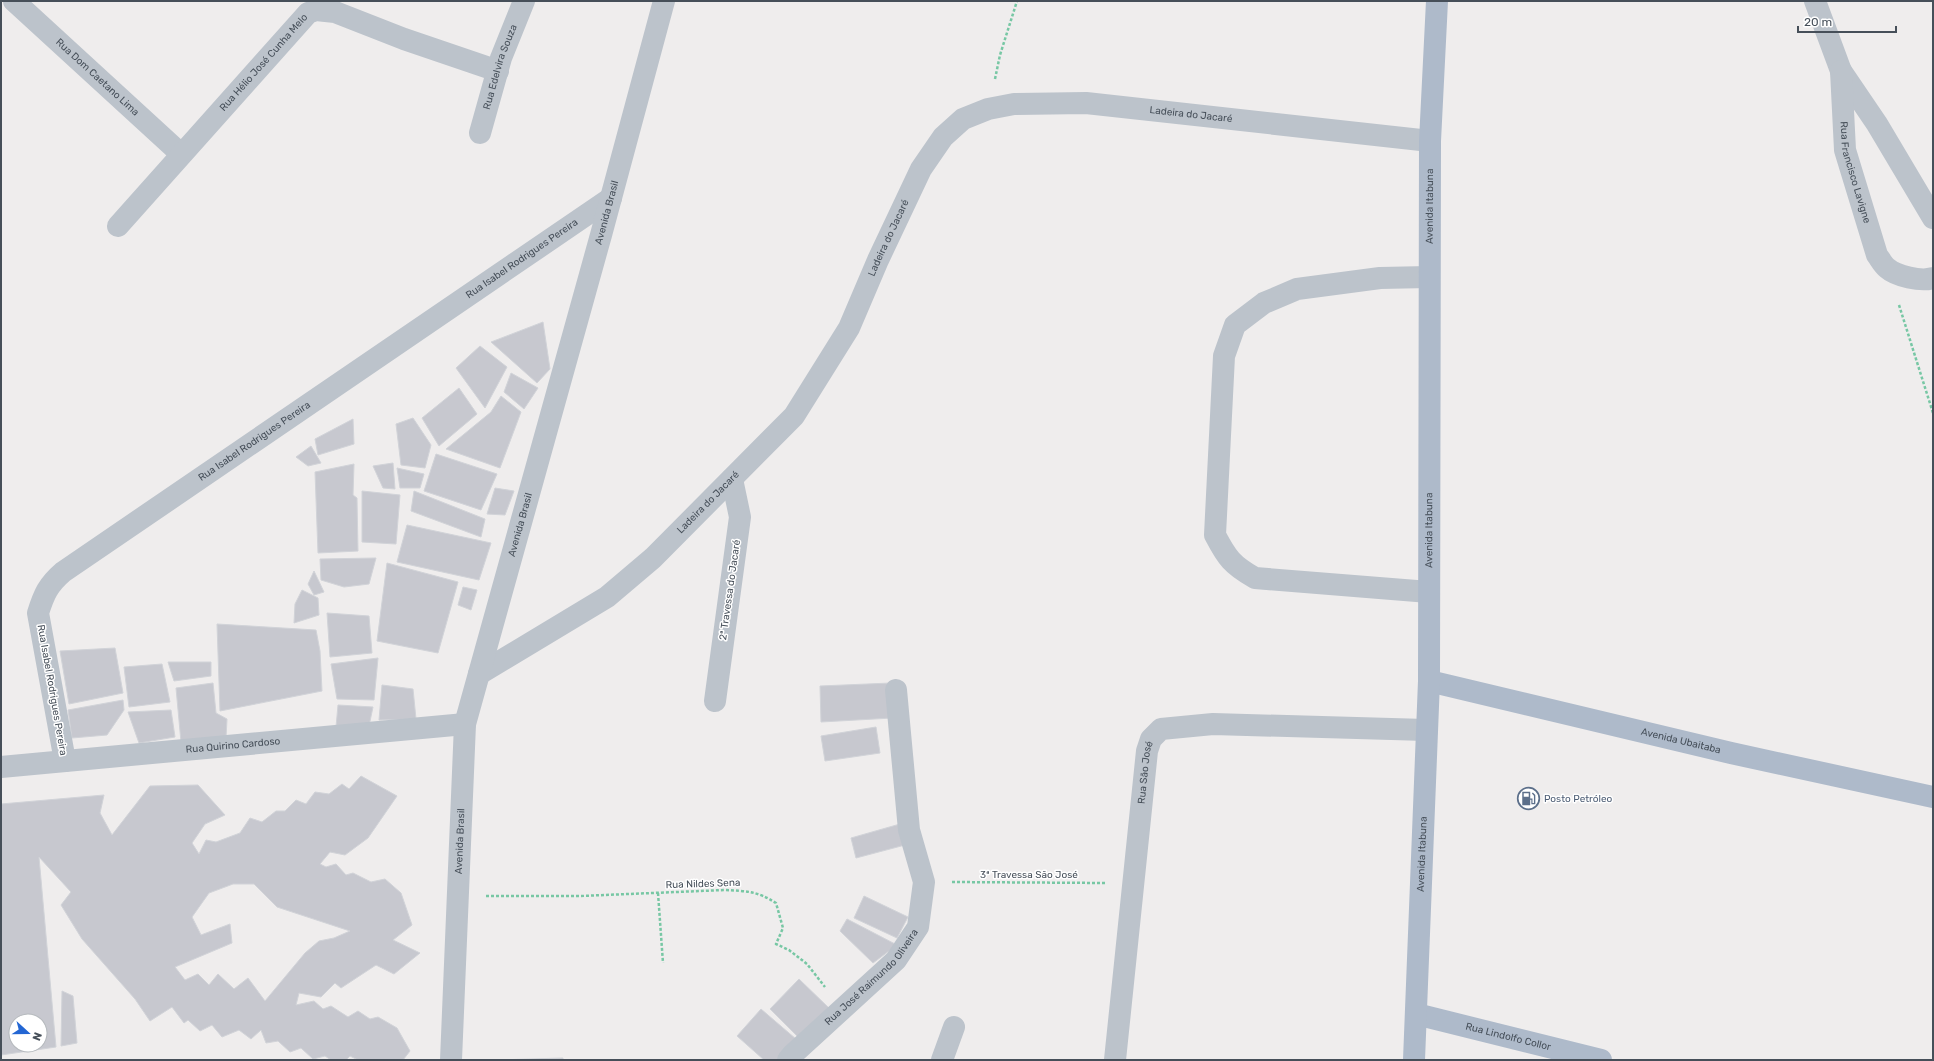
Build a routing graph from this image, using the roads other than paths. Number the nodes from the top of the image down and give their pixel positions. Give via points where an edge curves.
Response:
1 (14, 1) edge
2 (524, 1) edge
3 (664, 1) edge
4 (1437, 1) edge
5 (1815, 1) edge
6 (498, 71) junction
7 (1841, 71) junction
8 (480, 133) dead end
9 (1430, 141) junction
10 (181, 154) junction
11 (611, 198) junction
12 (1933, 218) edge
13 (118, 226) dead end
14 (1429, 277) junction
15 (1933, 278) edge
16 (732, 479) junction
17 (1429, 592) junction
18 (479, 674) junction
19 (1429, 681) junction
20 (896, 690) dead end
21 (715, 701) dead end
22 (465, 724) junction
23 (1426, 730) junction
24 (64, 761) junction
25 (1, 767) edge
26 (1933, 797) edge
27 (1416, 1014) junction
28 (954, 1027) dead end
29 (451, 1060) edge
30 (788, 1060) edge
31 (942, 1060) edge
32 (1115, 1060) edge
33 (1414, 1060) edge
34 (1601, 1060) edge

1 - 10 street, Rua Dom Caetano Lima
2 - 6 street, Rua Edelvira Souza
3 - 11 street, Avenida Brasil
4 - 9 main road, Avenida Itabuna
5 - 7 street, Rua Francisco Lavigne
6 - 8 street, Rua Edelvira Souza
6 - 10 street, Rua Hélio José Cunha Melo via 335,12 316,10 308,13
7 - 12 street, Rua Francisco Lavigne via 1877,124
7 - 15 street, Rua Francisco Lavigne via 1845,150 1877,255 1887,268 1908,278
9 - 14 main road, Avenida Itabuna
9 - 16 street, Ladeira do Jacaré via 1086,103 1014,104 988,109 963,119 942,137 921,169 849,328 794,416
10 - 13 street, Rua Hélio José Cunha Melo
11 - 18 street, Avenida Brasil
11 - 24 street, Rua Isabel Rodrigues Pereira via 54,580 44,593 38,613
14 - 17 main road, Avenida Itabuna
14 - 17 street via 1380,278 1297,289 1264,302 1235,325 1224,356 1215,535 1224,554 1236,568 1255,578
16 - 18 street, Ladeira do Jacaré via 653,558 607,597
16 - 21 street, 2ª Travessa do Jacaré via 740,517
17 - 19 main road, Avenida Itabuna
18 - 22 street, Avenida Brasil
19 - 23 main road, Avenida Itabuna
19 - 26 main road, Avenida Ubaitaba via 1732,753
20 - 30 street, Rua José Raimundo Oliveira via 909,830 924,882 918,927 896,960
22 - 24 street, Rua Quirino Cardoso
22 - 29 street, Avenida Brasil
23 - 27 main road, Avenida Itabuna
23 - 32 street, Rua São José via 1213,724 1161,729 1151,739
24 - 25 street, Rua Quirino Cardoso
27 - 33 main road, Avenida Itabuna
27 - 34 main road, Rua Lindolfo Collor
28 - 31 street

